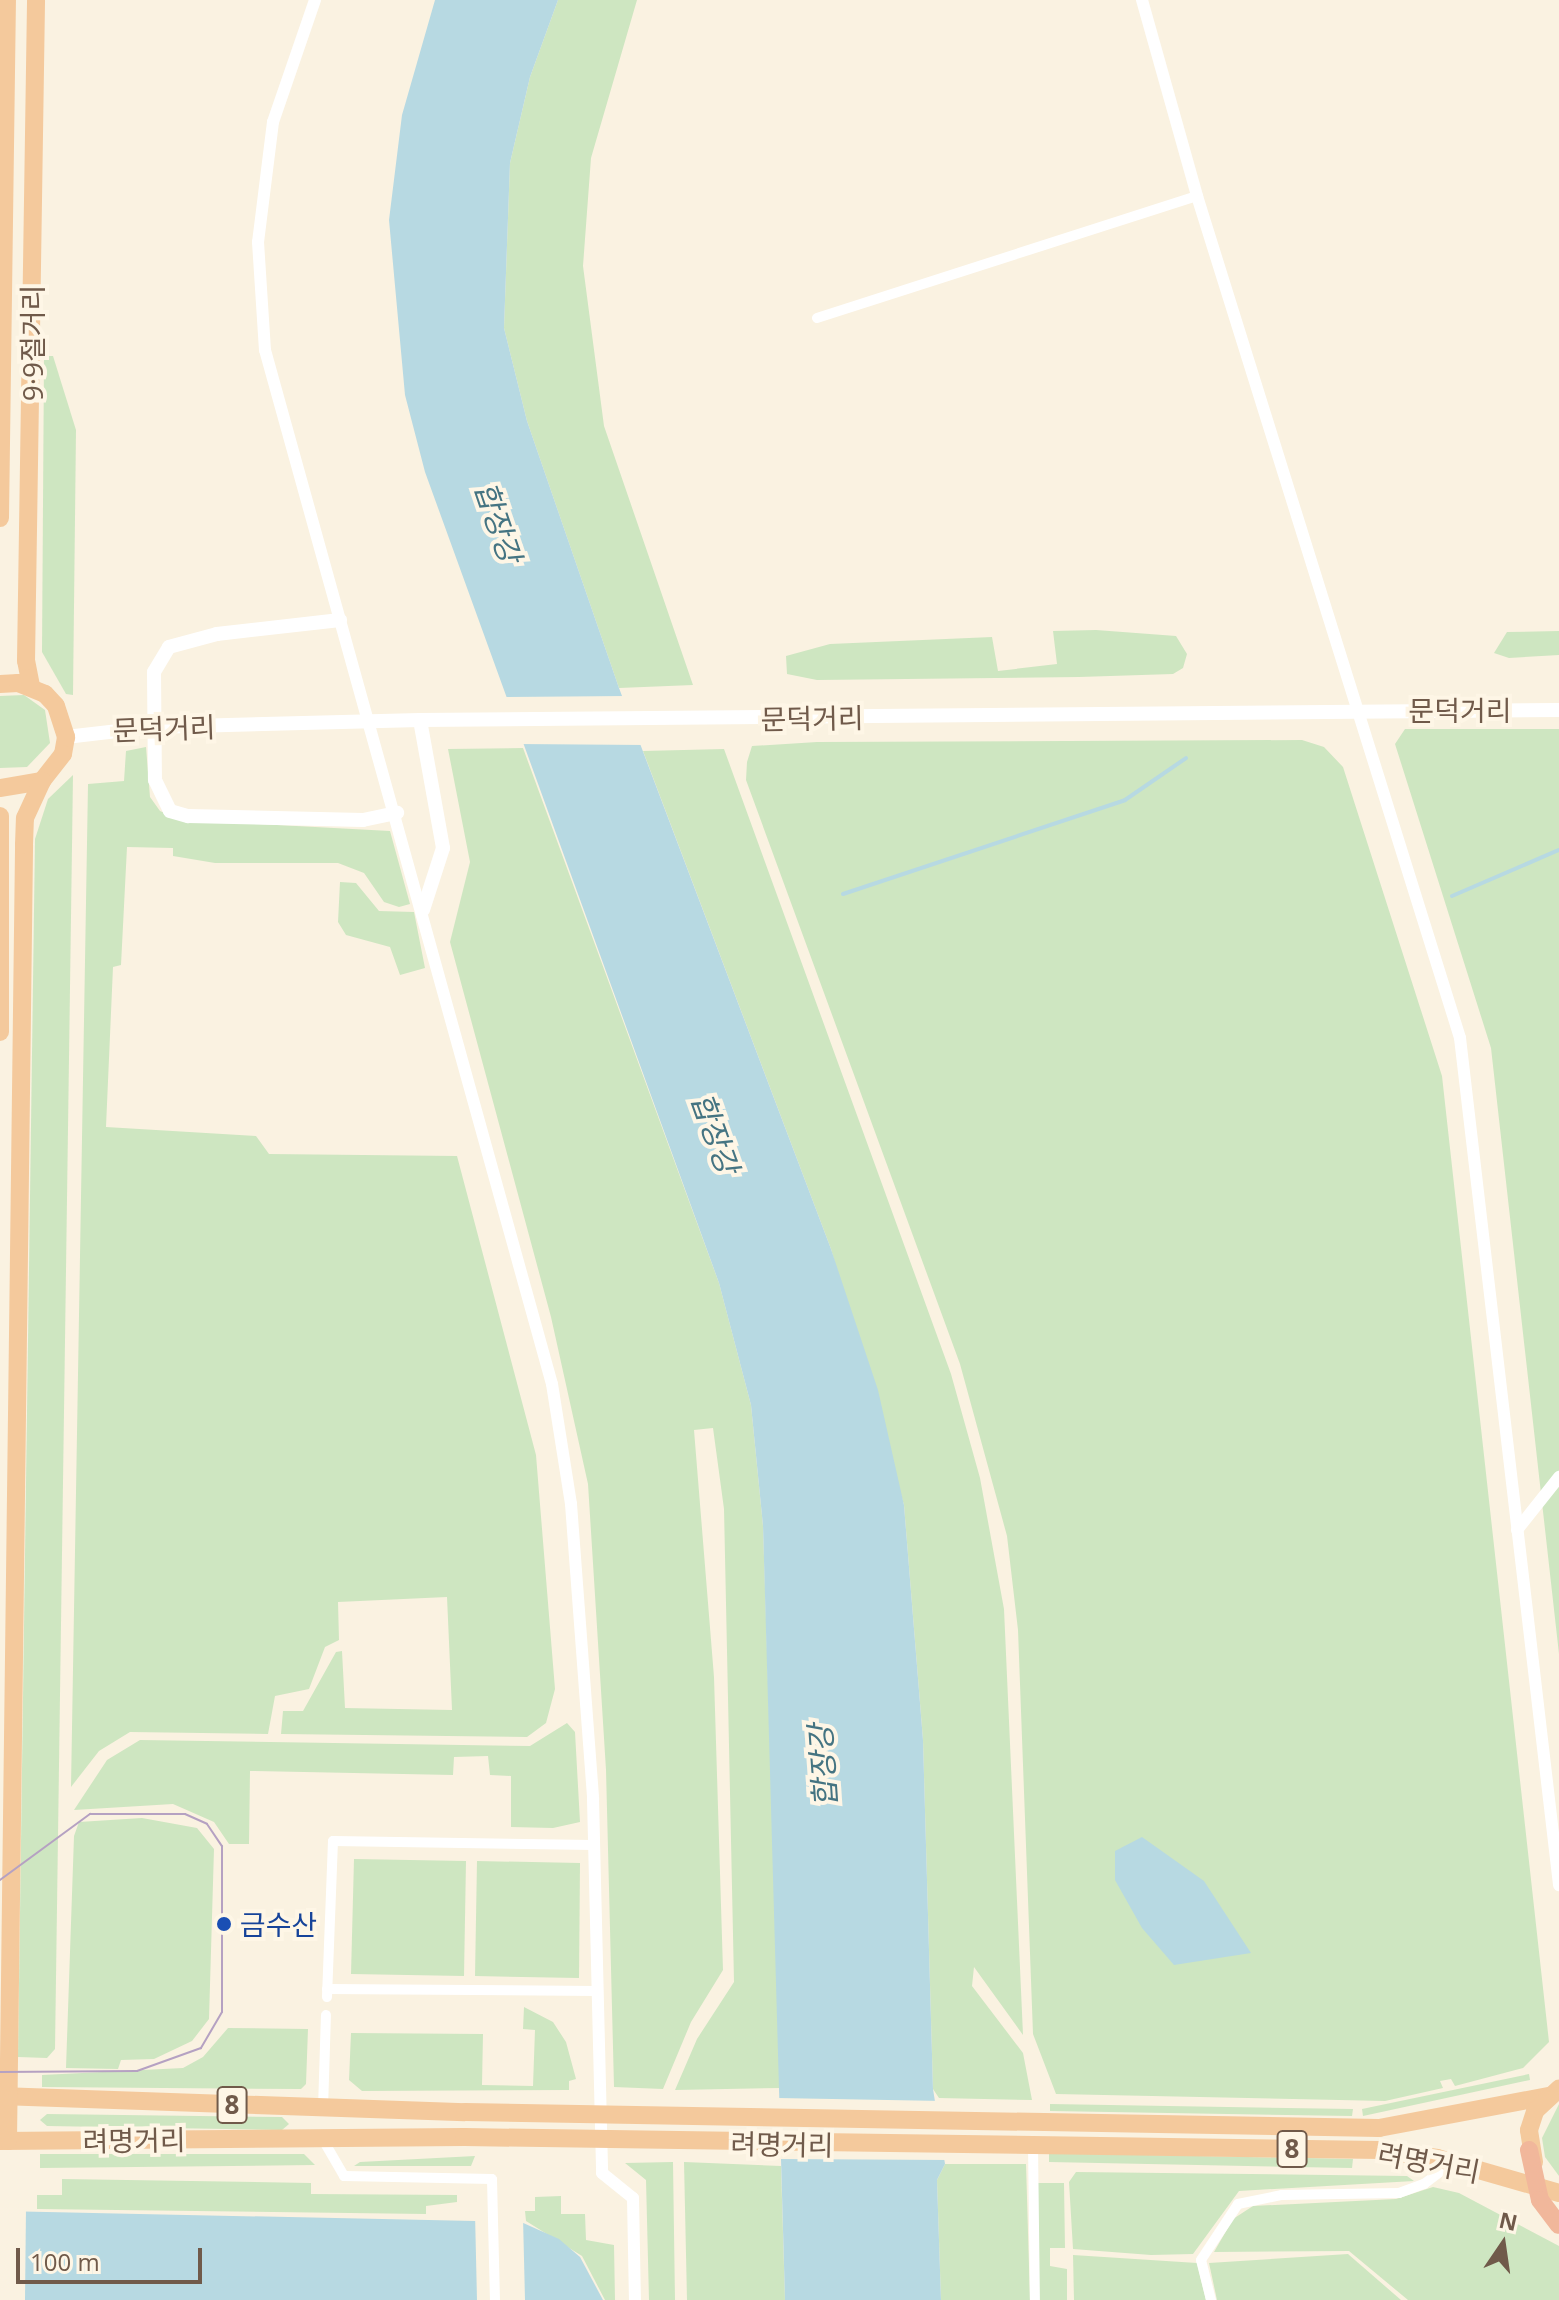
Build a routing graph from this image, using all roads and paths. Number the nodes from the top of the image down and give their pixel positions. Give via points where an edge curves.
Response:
1 (7, 0) edge
2 (36, 0) edge
3 (315, 0) edge
4 (1142, 0) edge
5 (1197, 196) junction
6 (817, 318) dead end
7 (0, 518) edge
8 (340, 620) junction
9 (0, 684) edge
10 (31, 686) junction
11 (1559, 710) edge
12 (1358, 711) junction
13 (420, 720) junction
14 (153, 727) junction
15 (66, 737) junction
16 (42, 781) junction
17 (0, 788) edge
18 (397, 813) junction
19 (0, 816) edge
20 (423, 910) junction
21 (0, 1032) edge
22 (1559, 1477) edge
23 (1517, 1530) junction
24 (594, 1845) junction
25 (1559, 1885) edge
26 (597, 1991) junction
27 (326, 2015) dead end
28 (1556, 2089) edge
29 (4, 2096) edge
30 (323, 2109) junction
31 (322, 2138) junction
32 (4, 2141) edge
33 (1026, 2144) junction
34 (1529, 2150) junction
35 (1452, 2163) junction
36 (1536, 2186) junction
37 (1559, 2192) edge
38 (1559, 2225) edge
39 (495, 2300) edge
40 (635, 2300) edge
41 (1035, 2300) edge
42 (1211, 2300) edge

1 - 7 highway, 9·9절거리
2 - 10 highway, 9·9절거리 via 26,661
3 - 8 street via 273,122 258,242 265,350
4 - 5 street
5 - 6 street
5 - 12 street
8 - 14 main road via 217,634 169,647 154,672
8 - 18 street
9 - 10 highway
10 - 15 highway via 56,706
11 - 12 main road, 문덕거리
12 - 13 main road, 문덕거리
12 - 23 street via 1460,1038
13 - 14 main road, 문덕거리
13 - 20 main road via 443,848
14 - 15 main road, 문덕거리
14 - 18 main road via 155,780 170,811 363,820
15 - 16 highway via 63,754
16 - 17 highway
16 - 29 highway via 25,818 24,845
18 - 20 street
19 - 21 highway
20 - 24 street via 552,1384 571,1504
22 - 23 street
23 - 25 street
24 - 26 street
24 - 26 street via 333,1841 327,1993
26 - 40 street via 602,2173 633,2198
27 - 30 street
28 - 30 highway, 려명거리 / 8 via 1379,2128
28 - 34 highway via 1535,2111
29 - 30 highway, 려명거리 / 8
29 - 32 highway
31 - 32 highway, 려명거리 / 8
31 - 33 highway, 려명거리 / 8
31 - 39 street via 344,2176 492,2179
33 - 35 highway, 려명거리 / 8 via 1381,2150
33 - 41 street
34 - 36 highway
34 - 37 highway via 1536,2169
35 - 36 highway, 려명거리 / 8
35 - 42 street via 1424,2184 1399,2193 1282,2195 1238,2204 1201,2260
36 - 37 highway, 려명거리 / 8
36 - 38 highway via 1545,2211

